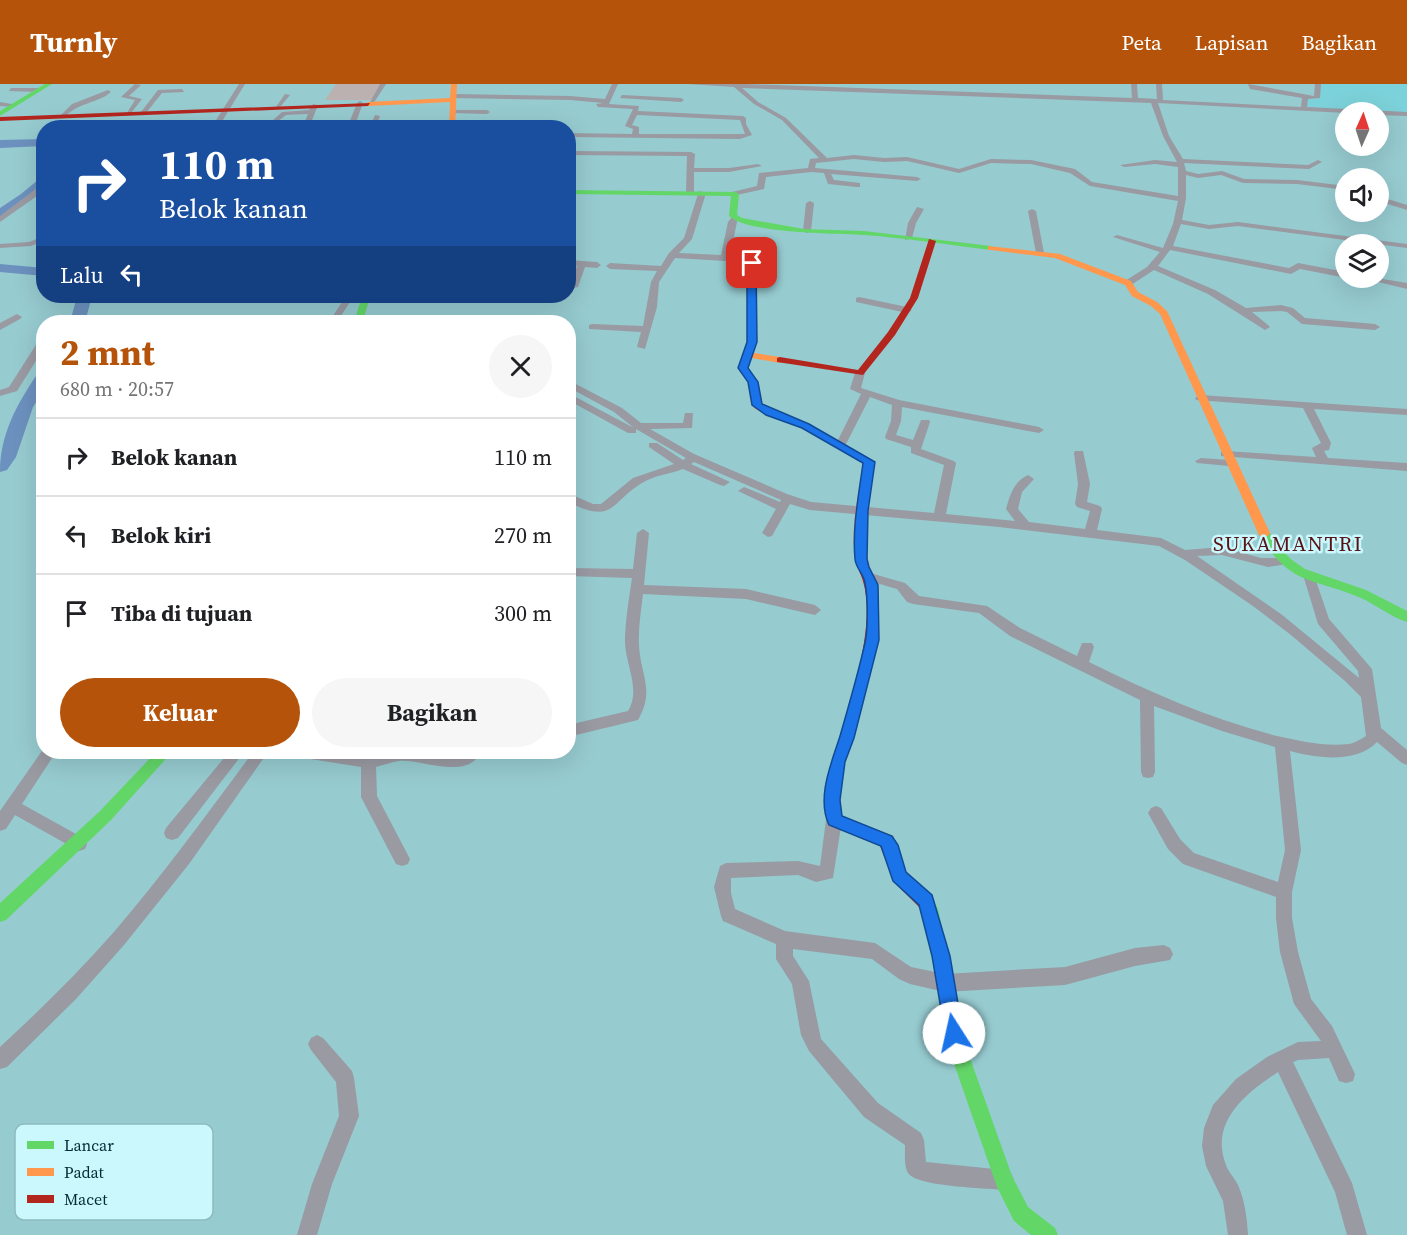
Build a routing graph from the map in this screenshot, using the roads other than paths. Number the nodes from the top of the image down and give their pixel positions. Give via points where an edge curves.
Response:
1 (242, 84) edge
2 (384, 84) edge
3 (615, 84) edge
4 (689, 84) edge
5 (940, 84) edge
6 (1134, 84) edge
7 (1159, 84) edge
8 (1251, 84) edge
9 (1318, 84) edge
10 (728, 85) edge
11 (138, 86) dead end
12 (736, 86) junction
13 (814, 86) edge
14 (1002, 86) dead end
15 (44, 87) edge
16 (876, 87) edge
17 (1029, 87) dead end
18 (11, 90) dead end
19 (182, 91) dead end
20 (108, 92) dead end
21 (939, 93) junction
22 (287, 95) dead end
23 (1004, 95) junction
24 (1026, 95) junction
25 (620, 97) dead end
26 (1305, 97) junction
27 (681, 100) junction
28 (1135, 100) junction
29 (1157, 101) junction
30 (744, 102) junction
31 (606, 103) junction
32 (7, 105) edge
33 (586, 105) dead end
34 (278, 106) junction
35 (369, 107) junction
36 (226, 108) junction
37 (314, 108) junction
38 (1304, 108) junction
39 (455, 109) edge
40 (136, 112) junction
41 (488, 112) dead end
42 (635, 113) junction
43 (0, 114) edge
44 (1407, 114) edge
45 (674, 115) junction
46 (743, 118) junction
47 (0, 119) edge
48 (63, 120) edge
49 (219, 120) edge
50 (276, 120) edge
51 (309, 120) edge
52 (357, 120) edge
53 (371, 120) edge
54 (419, 120) edge
55 (669, 130) junction
56 (576, 133) edge
57 (604, 136) junction
58 (635, 136) junction
59 (693, 137) junction
60 (576, 153) edge
61 (594, 153) junction
62 (691, 154) junction
63 (826, 161) junction
64 (1318, 162) dead end
65 (1124, 165) dead end
66 (758, 166) dead end
67 (1181, 166) junction
68 (691, 170) junction
69 (811, 170) junction
70 (827, 172) junction
71 (917, 179) dead end
72 (857, 185) dead end
73 (1335, 187) edge
74 (576, 192) edge
75 (36, 193) edge
76 (696, 193) junction
77 (735, 194) junction
78 (1182, 199) junction
79 (1389, 202) edge
80 (810, 203) dead end
81 (1407, 208) edge
82 (920, 209) dead end
83 (1032, 211) dead end
84 (735, 219) junction
85 (0, 220) edge
86 (1176, 221) junction
87 (807, 231) junction
88 (1117, 237) dead end
89 (909, 238) junction
90 (932, 241) junction
91 (1335, 241) edge
92 (1389, 241) edge
93 (36, 242) edge
94 (0, 246) edge
95 (1407, 246) edge
96 (1166, 249) junction
97 (1040, 254) junction
98 (672, 255) junction
99 (725, 258) junction
100 (576, 263) edge
101 (582, 263) junction
102 (597, 265) dead end
103 (610, 266) dead end
104 (1150, 268) junction
105 (664, 269) junction
106 (1335, 273) edge
107 (576, 282) edge
108 (1389, 282) edge
109 (1128, 283) junction
110 (1407, 286) edge
111 (858, 300) dead end
112 (907, 310) junction
113 (1247, 311) junction
114 (17, 317) dead end
115 (0, 327) edge
116 (592, 327) dead end
117 (1265, 327) dead end
118 (1375, 327) dead end
119 (647, 328) junction
120 (642, 347) dead end
121 (36, 353) edge
122 (748, 355) junction
123 (860, 373) junction
124 (576, 388) edge
125 (0, 393) edge
126 (867, 393) junction
127 (1200, 398) junction
128 (576, 399) edge
129 (897, 403) junction
130 (1307, 406) junction
131 (1407, 412) edge
132 (612, 413) junction
133 (689, 415) dead end
134 (925, 422) dead end
135 (638, 426) junction
136 (1039, 430) dead end
137 (917, 445) junction
138 (840, 446) junction
139 (1078, 453) dead end
140 (1227, 458) junction
141 (1323, 459) junction
142 (688, 461) junction
143 (1201, 461) dead end
144 (1407, 467) edge
145 (1028, 479) dead end
146 (576, 500) edge
147 (786, 503) junction
148 (862, 511) junction
149 (939, 518) junction
150 (1025, 526) junction
151 (643, 533) dead end
152 (768, 533) dead end
153 (1090, 533) junction
154 (1184, 554) junction
155 (1282, 561) junction
156 (576, 572) edge
157 (639, 574) junction
158 (870, 577) junction
159 (1310, 578) junction
160 (637, 589) junction
161 (815, 610) dead end
162 (1407, 617) edge
163 (1087, 647) dead end
164 (1081, 664) junction
165 (1368, 695) junction
166 (1148, 697) junction
167 (576, 729) edge
168 (1374, 731) junction
169 (1282, 743) junction
170 (45, 759) edge
171 (157, 759) edge
172 (233, 759) edge
173 (254, 759) edge
174 (349, 759) edge
175 (377, 759) edge
176 (440, 759) edge
177 (465, 759) edge
178 (1407, 759) edge
179 (368, 762) junction
180 (1148, 772) dead end
181 (15, 807) junction
182 (207, 808) junction
183 (1156, 813) dead end
184 (834, 820) junction
185 (0, 824) edge
186 (172, 833) dead end
187 (79, 844) junction
188 (402, 859) dead end
189 (1284, 892) junction
190 (0, 915) edge
191 (784, 939) junction
192 (1164, 954) dead end
193 (945, 983) junction
194 (317, 1044) dead end
195 (1334, 1049) junction
196 (1282, 1059) junction
197 (0, 1060) edge
198 (1346, 1074) dead end
199 (1004, 1180) junction
200 (308, 1235) edge
201 (1048, 1235) edge
202 (1238, 1235) edge
203 (1357, 1235) edge

1 - 36 street
2 - 35 street
3 - 31 street
4 - 10 street
4 - 27 street
5 - 21 street
6 - 28 street
7 - 29 street
8 - 26 street via 1268,92
9 - 26 street via 1317,98
10 - 12 street
11 - 40 street via 124,97 139,99
12 - 13 street
12 - 30 street
13 - 16 street
14 - 23 street
15 - 18 street
15 - 32 street
16 - 21 street
17 - 24 street
19 - 40 street via 160,91
20 - 48 street via 71,105
21 - 23 street
22 - 34 street
23 - 24 street
24 - 28 street via 1077,93
25 - 27 street
26 - 38 street
27 - 45 street
28 - 29 street
29 - 38 street
29 - 67 street via 1165,135
30 - 46 street
30 - 63 street via 784,119
31 - 33 street
31 - 39 street via 570,98
31 - 42 street via 637,107
32 - 43 street
34 - 36 street
34 - 37 street
35 - 37 street
35 - 39 street
35 - 52 street
35 - 53 street
36 - 40 street
36 - 49 street
37 - 50 street via 286,112
37 - 51 street
38 - 44 street
39 - 41 street
39 - 54 street
40 - 48 street
42 - 45 street
42 - 58 street via 628,126 637,128
45 - 46 street
45 - 55 street
46 - 59 street via 748,137
47 - 48 street
55 - 58 street
55 - 59 street
56 - 57 street
57 - 58 street
57 - 61 street
59 - 62 street
60 - 61 street
61 - 62 street
62 - 68 street
63 - 69 street via 812,162
63 - 78 street via 854,157 907,159 959,171 995,161 1031,162 1074,172 1092,184
64 - 67 street via 1309,166
65 - 67 street via 1155,162
66 - 68 street
67 - 73 street via 1198,176 1222,173 1243,181
67 - 78 street
68 - 76 street
69 - 70 street
69 - 77 street via 762,175 761,187
70 - 71 street
70 - 72 street via 831,182
74 - 76 street
75 - 85 street
76 - 77 street
76 - 98 street via 688,239
77 - 84 street
78 - 86 street
79 - 81 street
80 - 87 street
82 - 89 street
83 - 97 street
84 - 87 street
84 - 99 street
86 - 91 street via 1209,227 1238,224
86 - 96 street
87 - 89 street
88 - 96 street
89 - 90 street
90 - 97 street
90 - 112 street
92 - 95 street
93 - 94 street
96 - 104 street
96 - 106 street via 1280,270 1291,271 1297,266
97 - 109 street via 1074,261
98 - 99 street
98 - 105 street
99 - 122 street via 752,263 752,342
100 - 101 street
101 - 102 street
101 - 107 street
103 - 105 street
104 - 109 street
104 - 113 street via 1214,291
105 - 119 street via 655,282
108 - 110 street
109 - 127 street via 1135,294 1164,314
111 - 112 street
112 - 123 street
113 - 117 street
113 - 118 street via 1281,308 1290,310 1302,321
114 - 115 street
116 - 119 street
119 - 120 street
121 - 125 street via 13,389
122 - 123 street
122 - 138 street via 743,370 753,382 759,407 806,426
123 - 126 street via 855,389
124 - 132 street
126 - 129 street
126 - 138 street
127 - 130 street
127 - 140 street
128 - 132 street
129 - 136 street
129 - 137 street via 890,437
130 - 131 street
130 - 141 street via 1326,443 1325,448 1317,448
132 - 135 street
132 - 142 street
133 - 135 street via 688,426
134 - 137 street
135 - 142 street
137 - 149 street via 915,452 950,463
138 - 148 street via 869,462
139 - 153 street via 1084,484 1081,504 1096,509
140 - 141 street
140 - 143 street
140 - 155 street via 1262,530
141 - 144 street
142 - 146 street via 673,470 640,479 602,507
142 - 147 street
145 - 150 street via 1017,491 1012,509
147 - 148 street
147 - 152 street
148 - 149 street
148 - 158 street via 861,564
149 - 150 street
150 - 153 street
151 - 157 street
153 - 154 street via 1154,540
154 - 155 street via 1224,551 1261,563
154 - 165 street via 1290,625
155 - 159 street
156 - 157 street
157 - 160 street
158 - 164 street via 905,588 918,601 982,609 1022,636
158 - 184 street via 872,640 838,762 832,800
159 - 162 street via 1378,600
159 - 165 street via 1323,621 1365,669
160 - 161 street via 746,594
160 - 167 street via 632,646 640,679 637,710 629,719
163 - 164 street
164 - 166 street
165 - 168 street
166 - 169 street via 1231,729
166 - 180 street
168 - 169 street via 1372,739 1349,752
168 - 178 street
169 - 189 street via 1293,850
170 - 181 street
171 - 187 street
172 - 182 street
173 - 182 street
174 - 179 street
175 - 179 street
176 - 177 street
179 - 188 street via 369,797
181 - 185 street
181 - 187 street
182 - 186 street
182 - 197 street via 135,921
183 - 189 street via 1174,844 1189,859
184 - 191 street via 827,873 798,868 724,873 729,915
184 - 193 street via 890,845 899,876 921,894 930,909
187 - 190 street
189 - 195 street via 1289,952 1300,995
191 - 193 street via 875,951 905,973
191 - 199 street via 785,959 800,981 810,1035 819,1052 871,1110 914,1140 916,1168 922,1172
192 - 193 street via 1135,957 1065,976
193 - 199 street via 961,1058
194 - 200 street via 345,1078 350,1103 349,1116 321,1184
195 - 196 street via 1298,1051
195 - 198 street
196 - 202 street via 1238,1090 1223,1104 1215,1120 1212,1148 1217,1168 1234,1201
196 - 203 street via 1345,1190
199 - 201 street via 1021,1214

